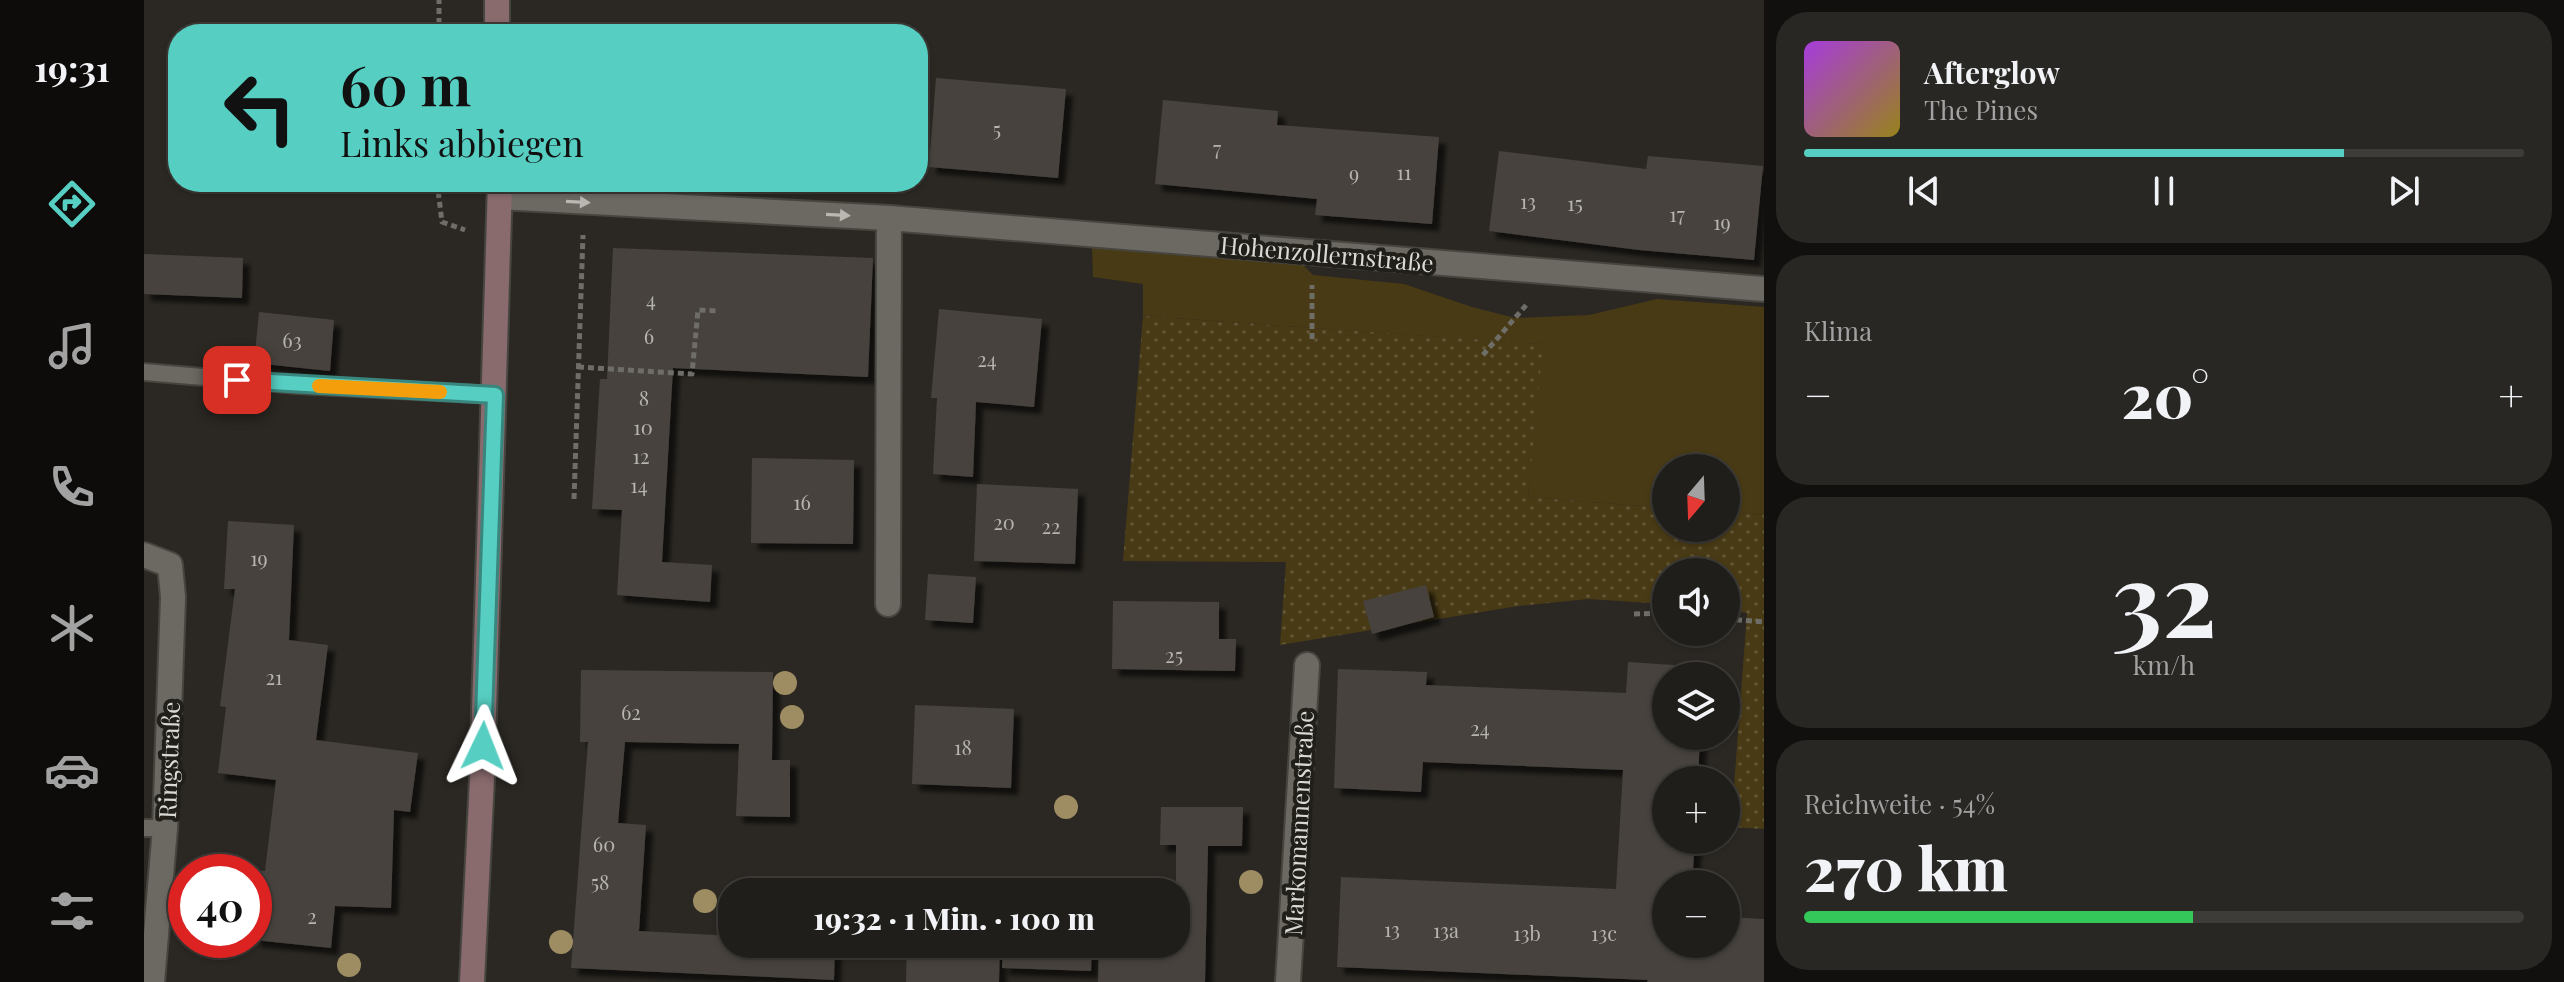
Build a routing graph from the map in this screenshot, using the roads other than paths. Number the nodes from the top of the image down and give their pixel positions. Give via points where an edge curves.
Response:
1 (497, 0) edge
2 (497, 24) edge
3 (500, 192) edge
4 (514, 192) edge
5 (889, 218) junction
6 (1764, 289) edge
7 (144, 372) edge
8 (495, 395) junction
9 (144, 555) edge
10 (888, 604) dead end
11 (1307, 665) dead end
12 (155, 828) edge
13 (152, 982) edge
14 (472, 982) edge
15 (1288, 982) edge

1 - 2 street
3 - 8 street
4 -> 5 street, Hohenzollernstraße via 584,202
5 - 6 street, Hohenzollernstraße
5 - 10 street
7 - 8 lane
8 - 14 street
9 - 12 street, Ringstraße via 170,565 173,597
11 - 15 street, Markomannenstraße
12 - 13 street, Ringstraße

